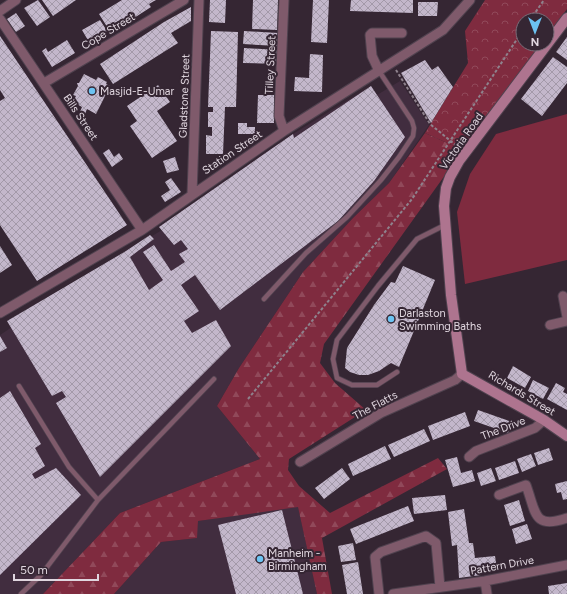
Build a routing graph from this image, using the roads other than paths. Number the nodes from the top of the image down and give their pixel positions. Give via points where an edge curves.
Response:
1 (16, 0) edge
2 (184, 0) edge
3 (199, 0) edge
4 (284, 0) edge
5 (470, 0) edge
6 (0, 11) edge
7 (567, 18) edge
8 (0, 19) edge
9 (402, 33) dead end
10 (379, 71) junction
11 (44, 83) junction
12 (284, 131) junction
13 (192, 194) junction
14 (445, 225) junction
15 (142, 230) junction
16 (563, 296) dead end
17 (264, 298) dead end
18 (0, 313) edge
19 (567, 317) edge
20 (567, 322) edge
21 (550, 325) dead end
22 (397, 372) dead end
23 (462, 374) junction
24 (214, 379) dead end
25 (19, 386) dead end
26 (544, 420) junction
27 (567, 436) edge
28 (469, 457) dead end
29 (300, 462) dead end
30 (498, 494) dead end
31 (98, 500) junction
32 (567, 518) edge
33 (567, 565) edge
34 (485, 581) junction
35 (440, 587) junction
36 (21, 594) edge
37 (379, 594) edge
38 (392, 594) edge
39 (487, 594) edge

1 - 6 street
2 - 11 street, Cope Street
3 - 13 street, Gladstone Street
4 - 12 street, Tilley Street via 279,116
5 - 10 street, Station Street via 443,30
7 - 14 street, Victoria Road via 465,152 450,177 446,188
8 - 11 street, Bills Street
9 - 10 street via 370,35 372,56
10 - 12 street, Station Street
10 - 17 lane via 412,121 413,136 366,198 306,253
11 - 15 street, Bills Street
12 - 13 street, Station Street
13 - 15 street, Station Street
14 - 22 lane via 417,239 337,340 333,359 337,378 352,385 376,385
14 - 23 street, Victoria Road
15 - 18 street, Station Street
16 - 19 street
20 - 21 street
23 - 26 street, Richards Street
23 - 29 street, The Flatts via 455,380 381,413
24 - 31 lane
25 - 31 lane via 69,467
26 - 27 street, Richards Street
26 - 28 street, The Drive via 535,428 476,451
30 - 32 street via 526,485 538,518 549,523
31 - 36 lane via 41,575
33 - 34 street, Pattern Drive
34 - 35 street, Pattern Drive
34 - 39 street
35 - 37 street via 436,543 426,536 381,552 376,557
35 - 38 street, Pattern Drive

